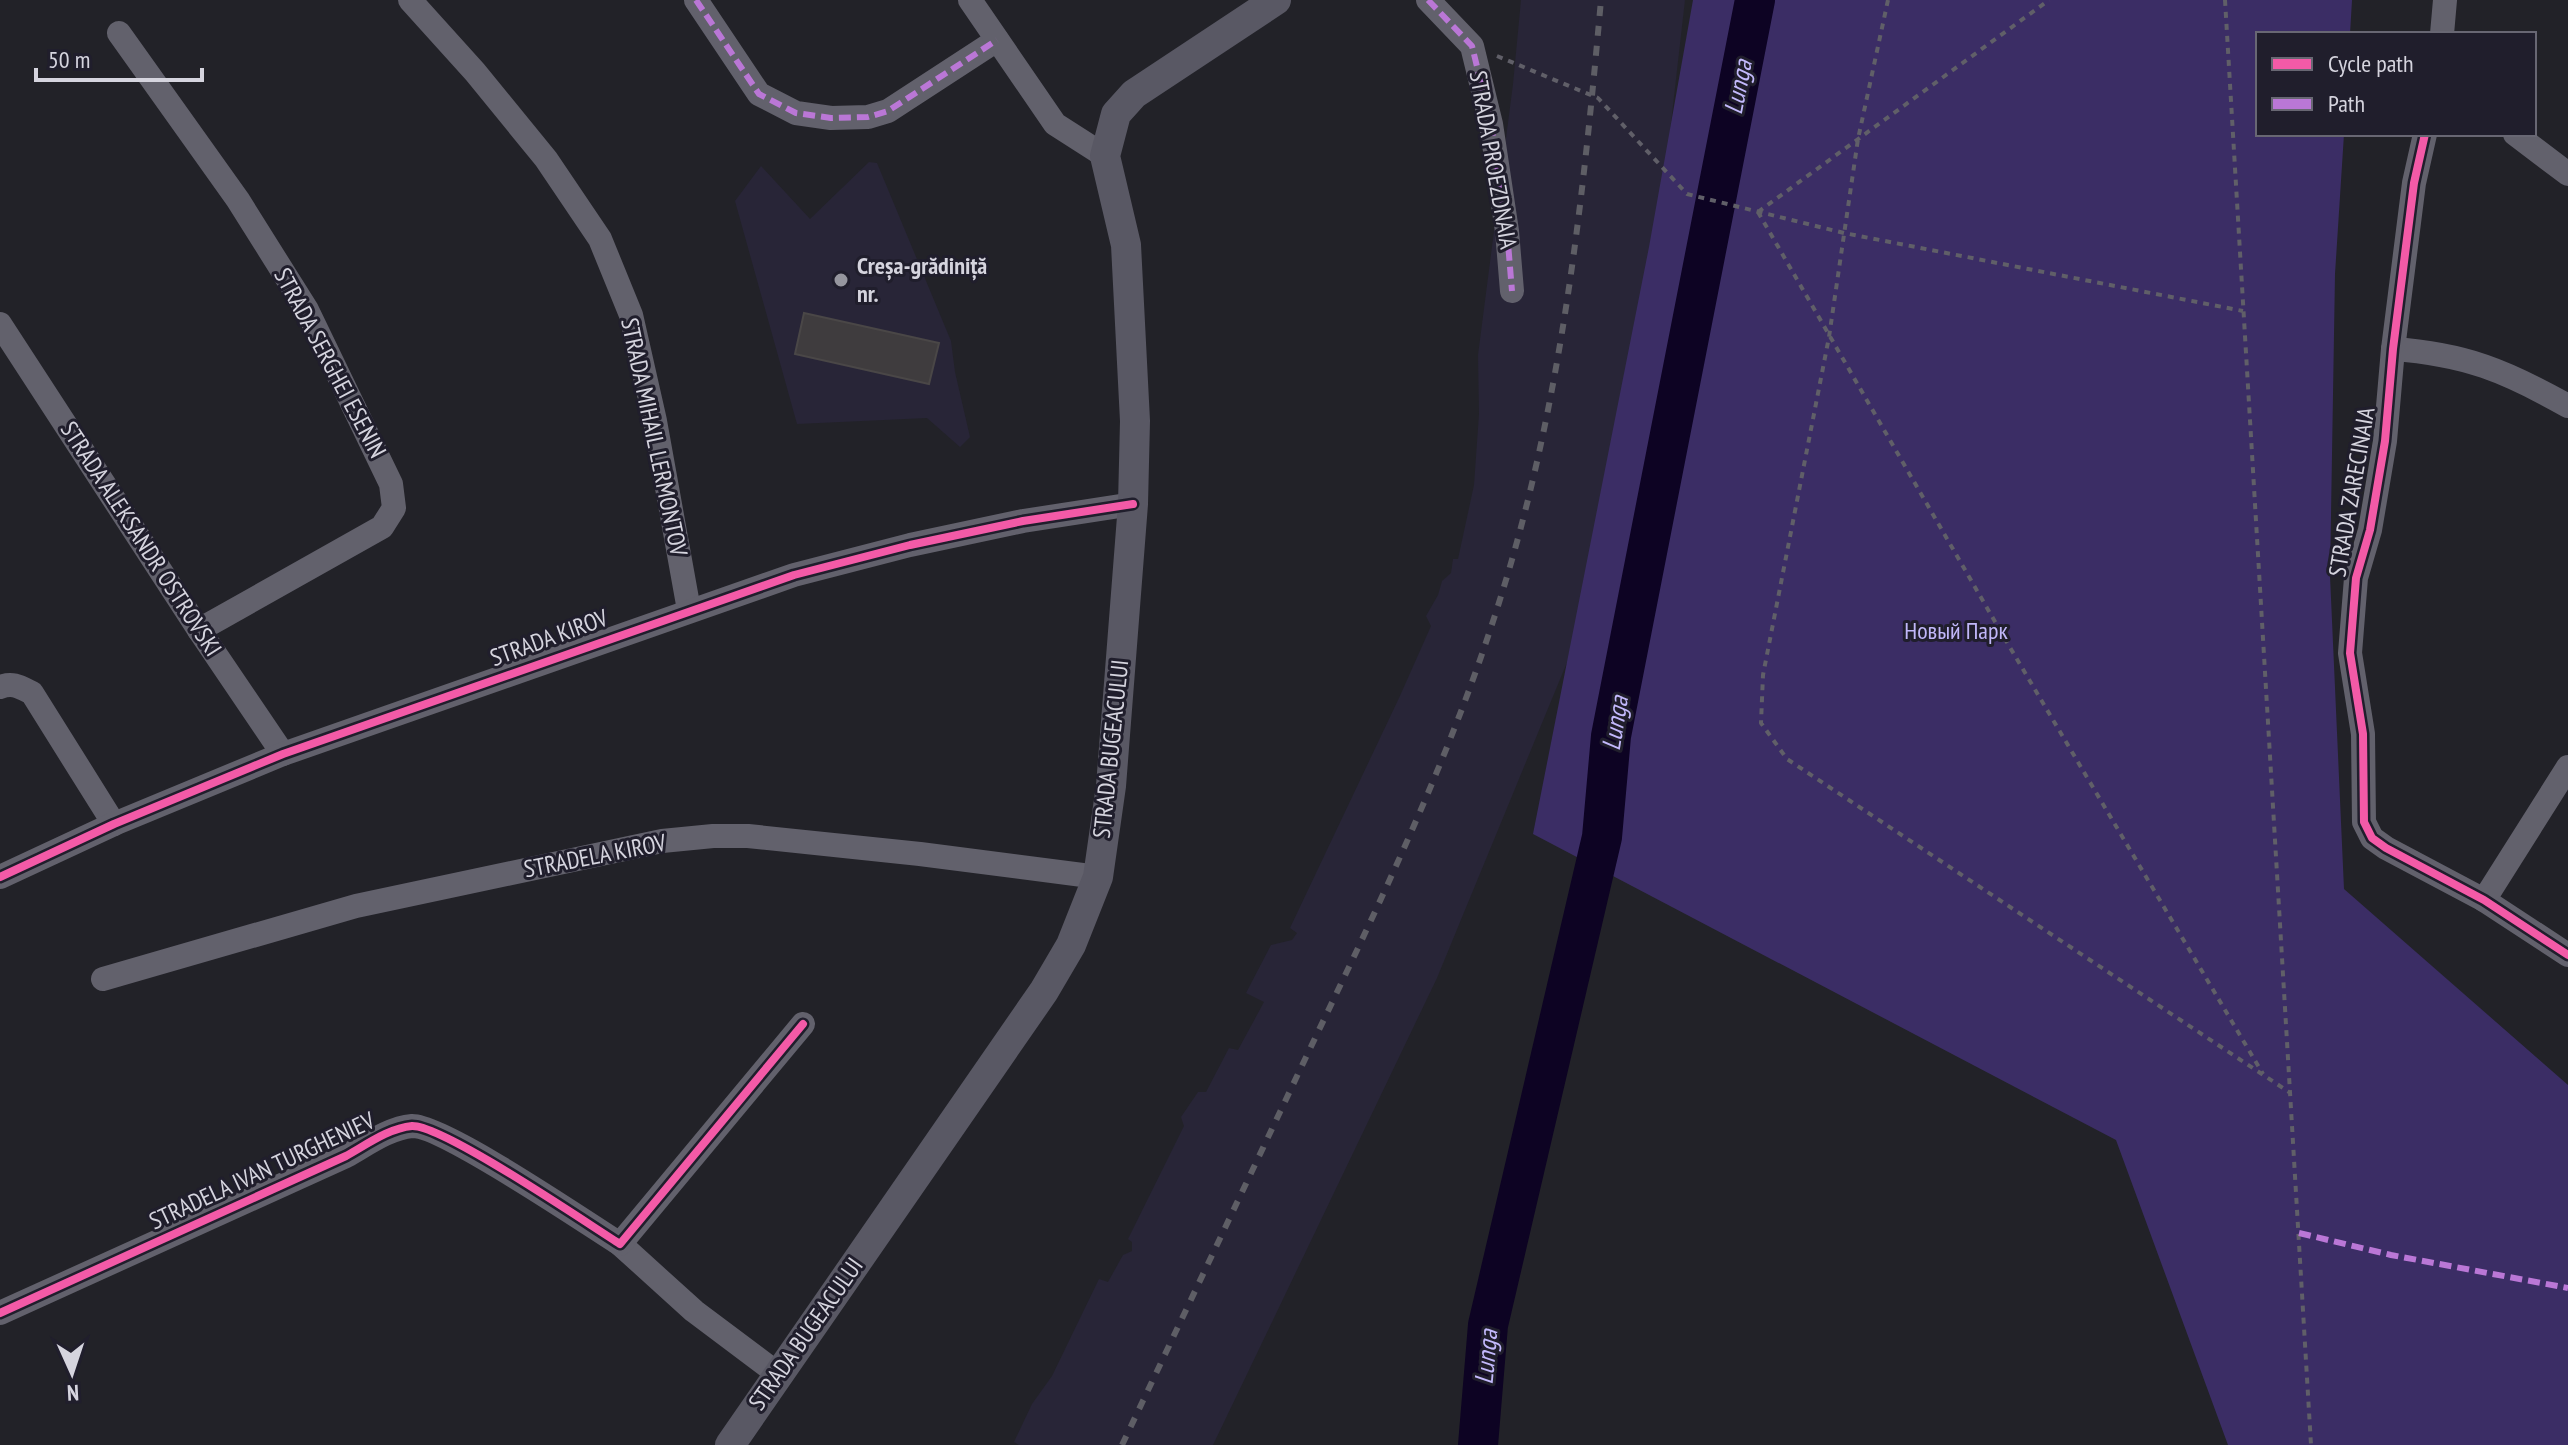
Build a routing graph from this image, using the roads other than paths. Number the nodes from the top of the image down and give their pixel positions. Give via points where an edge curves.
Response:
1 (410, 0) edge
2 (696, 0) edge
3 (970, 0) edge
4 (1276, 0) edge
5 (1428, 0) edge
6 (2445, 0) edge
7 (2442, 32) edge
8 (119, 33) dead end
9 (997, 40) junction
10 (2425, 136) edge
11 (2518, 136) edge
12 (1105, 156) junction
13 (2568, 174) edge
14 (1512, 291) dead end
15 (0, 324) edge
16 (2393, 349) junction
17 (2568, 406) edge
18 (1133, 504) junction
19 (689, 610) junction
20 (199, 630) junction
21 (0, 687) edge
22 (283, 754) junction
23 (2568, 767) edge
24 (114, 824) junction
25 (0, 877) edge
26 (1098, 877) junction
27 (2484, 900) junction
28 (2568, 955) edge
29 (103, 979) dead end
30 (803, 1024) dead end
31 (620, 1244) junction
32 (0, 1313) edge
33 (778, 1374) junction
34 (730, 1445) edge

1 - 19 street, STRADA MIHAIL LERMONTOV via 546,159 600,239 631,315
2 - 9 street via 759,94 796,113 831,118 888,111
3 - 9 street
4 - 12 main road via 1134,94 1116,114
5 - 14 street, STRADA PROEZDNAIA via 1472,46 1491,124
6 - 7 street
8 - 20 street, STRADA SERGHEI ESENIN via 238,200 307,310 391,484 394,508 382,527
9 - 12 street via 1055,124
10 - 16 street, STRADA ZARECINAIA
11 - 13 street
12 - 18 main road, STRADA BUGEACULUI via 1126,245 1135,421
15 - 20 street, STRADA ALEKSANDR OSTROVSKI
16 - 17 street via 2438,352 2497,369
16 - 27 street, STRADA ZARECINAIA via 2385,441 2356,578 2350,653 2363,734 2364,822 2372,838 2386,848
18 - 19 street, STRADA KIROV via 910,545
18 - 26 main road, STRADA BUGEACULUI via 1111,786
19 - 22 street, STRADA KIROV
20 - 22 street, STRADA ALEKSANDR OSTROVSKI
21 - 24 street via 18,685 32,693
22 - 24 street, STRADA KIROV
23 - 27 street
24 - 25 street, STRADA KIROV
26 - 29 street, STRADELA KIROV via 748,836 662,841 356,906
26 - 33 main road, STRADA BUGEACULUI via 1071,945 1044,991
27 - 28 street
30 - 31 street
31 - 32 street, STRADELA IVAN TURGHENIEV via 446,1136 413,1126
31 - 33 street, STRADELA IVAN TURGHENIEV via 694,1311
33 - 34 main road, STRADA BUGEACULUI

